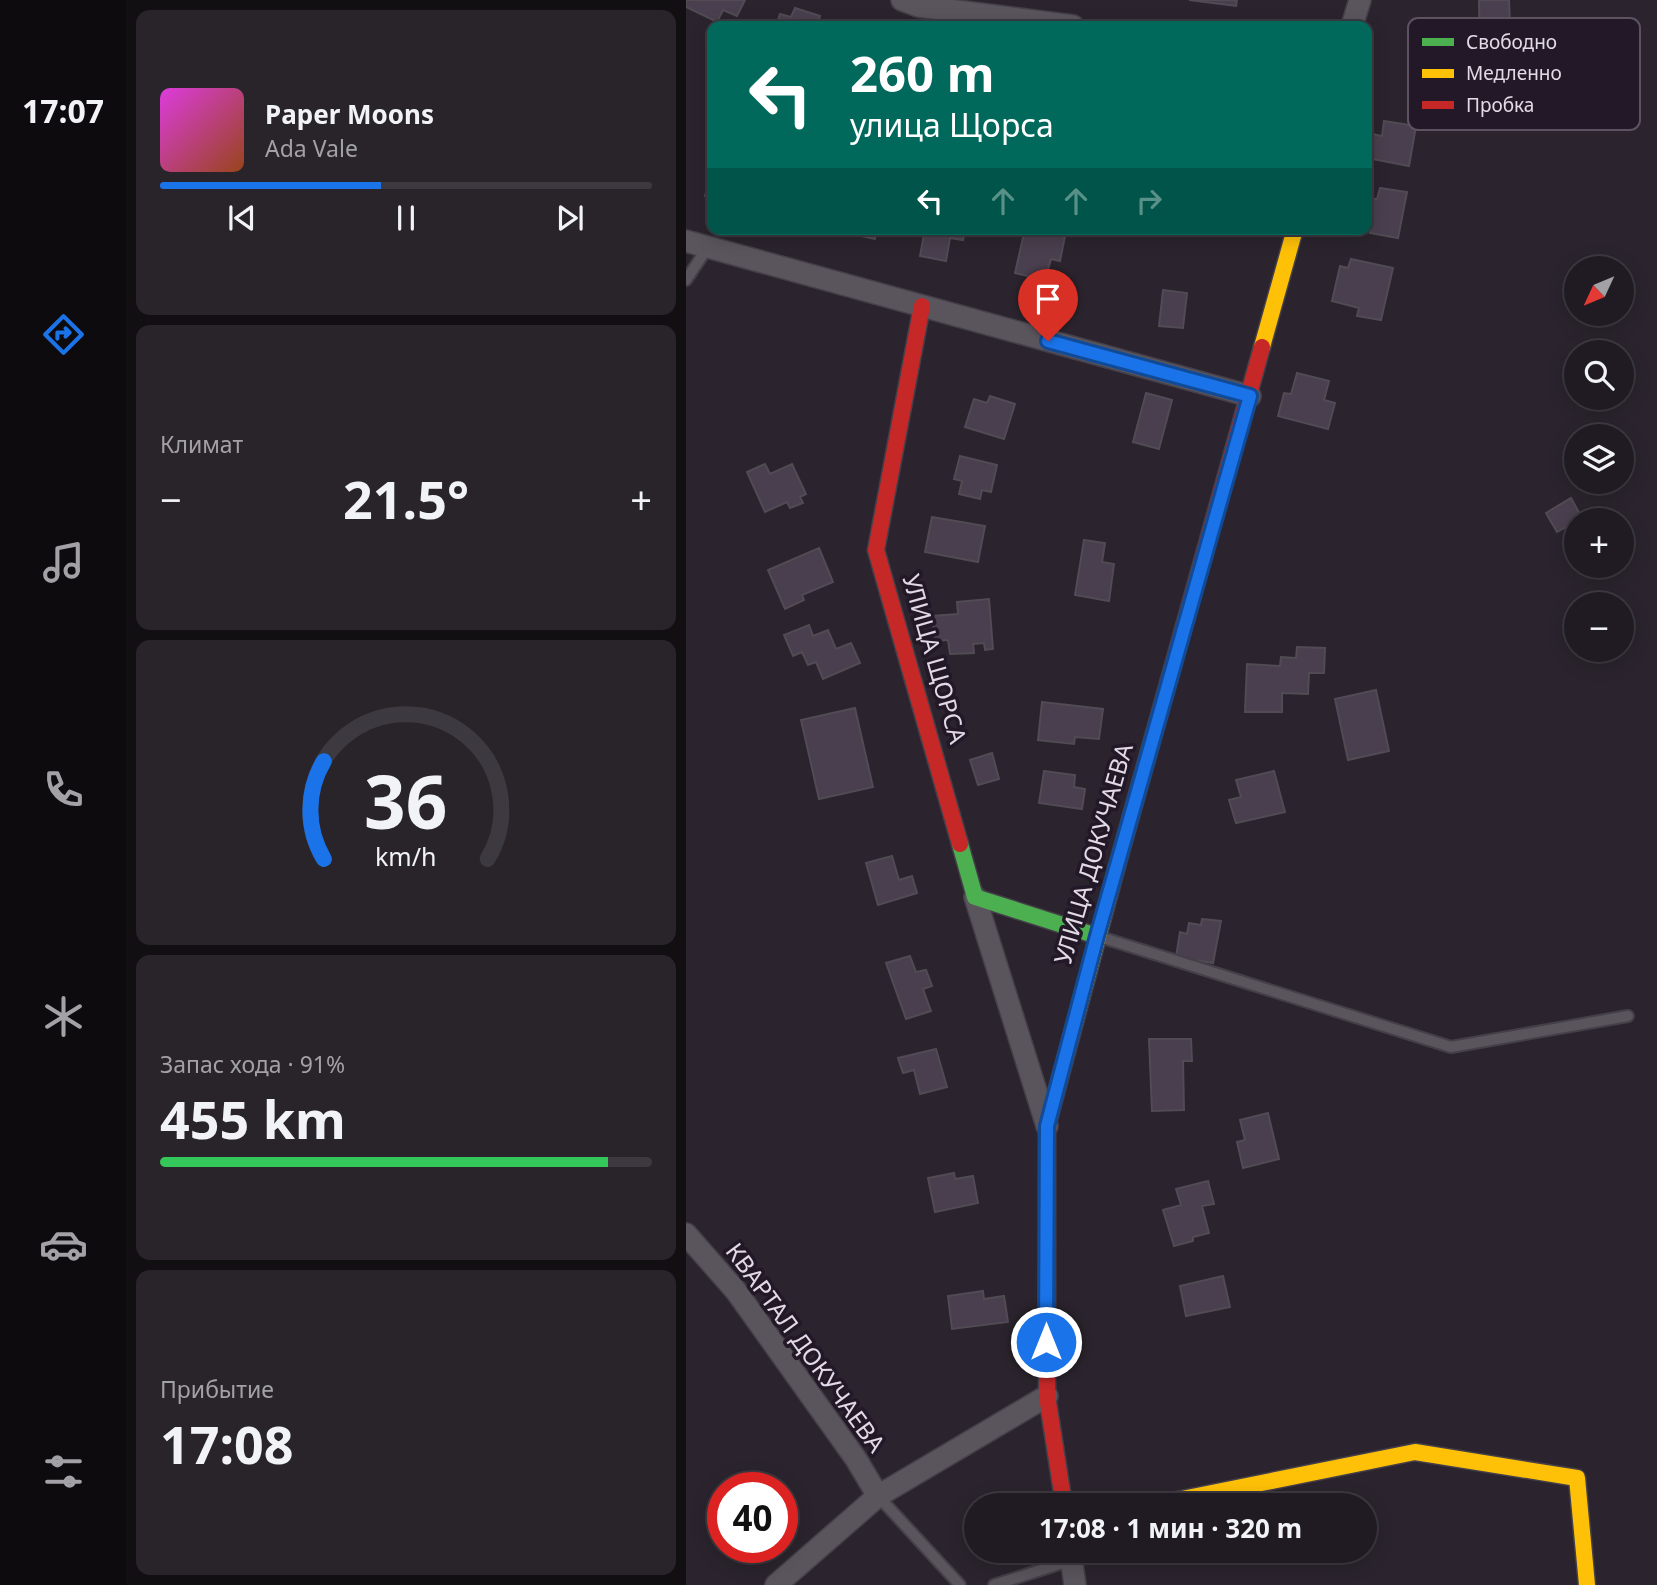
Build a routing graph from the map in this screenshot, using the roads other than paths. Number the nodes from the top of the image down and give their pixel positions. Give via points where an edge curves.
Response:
1 (902, 0) edge
2 (1360, 0) edge
3 (1034, 21) edge
4 (1354, 21) edge
5 (1294, 235) edge
6 (686, 241) edge
7 (708, 247) junction
8 (686, 280) edge
9 (922, 306) junction
10 (1250, 396) junction
11 (975, 897) junction
12 (1097, 936) junction
13 (1628, 1016) dead end
14 (1047, 1126) junction
15 (686, 1234) edge
16 (1046, 1396) junction
17 (1062, 1493) edge
18 (1212, 1493) edge
19 (877, 1496) junction
20 (1050, 1563) edge
21 (1072, 1563) edge
22 (776, 1585) edge
23 (960, 1585) edge
24 (994, 1585) edge
25 (1075, 1585) edge
26 (1587, 1585) edge

1 - 3 street
2 - 4 street
5 - 10 street, УЛИЦА ДОКУЧАЕВА
6 - 7 street
7 - 8 lane
7 - 9 street
9 - 10 street
9 - 11 street, УЛИЦА ЩОРСА via 876,550
10 - 12 street, УЛИЦА ДОКУЧАЕВА
11 - 12 street
11 - 14 street
12 - 13 lane via 1451,1047
12 - 14 street, УЛИЦА ДОКУЧАЕВА
14 - 16 street, УЛИЦА ДОКУЧАЕВА
15 - 19 street, КВАРТАЛ ДОКУЧАЕВА via 736,1291 856,1459
16 - 17 street, УЛИЦА ДОКУЧАЕВА
16 - 19 street
18 - 26 street via 1415,1452 1577,1478
19 - 22 street
19 - 23 lane
20 - 24 lane
21 - 25 street

